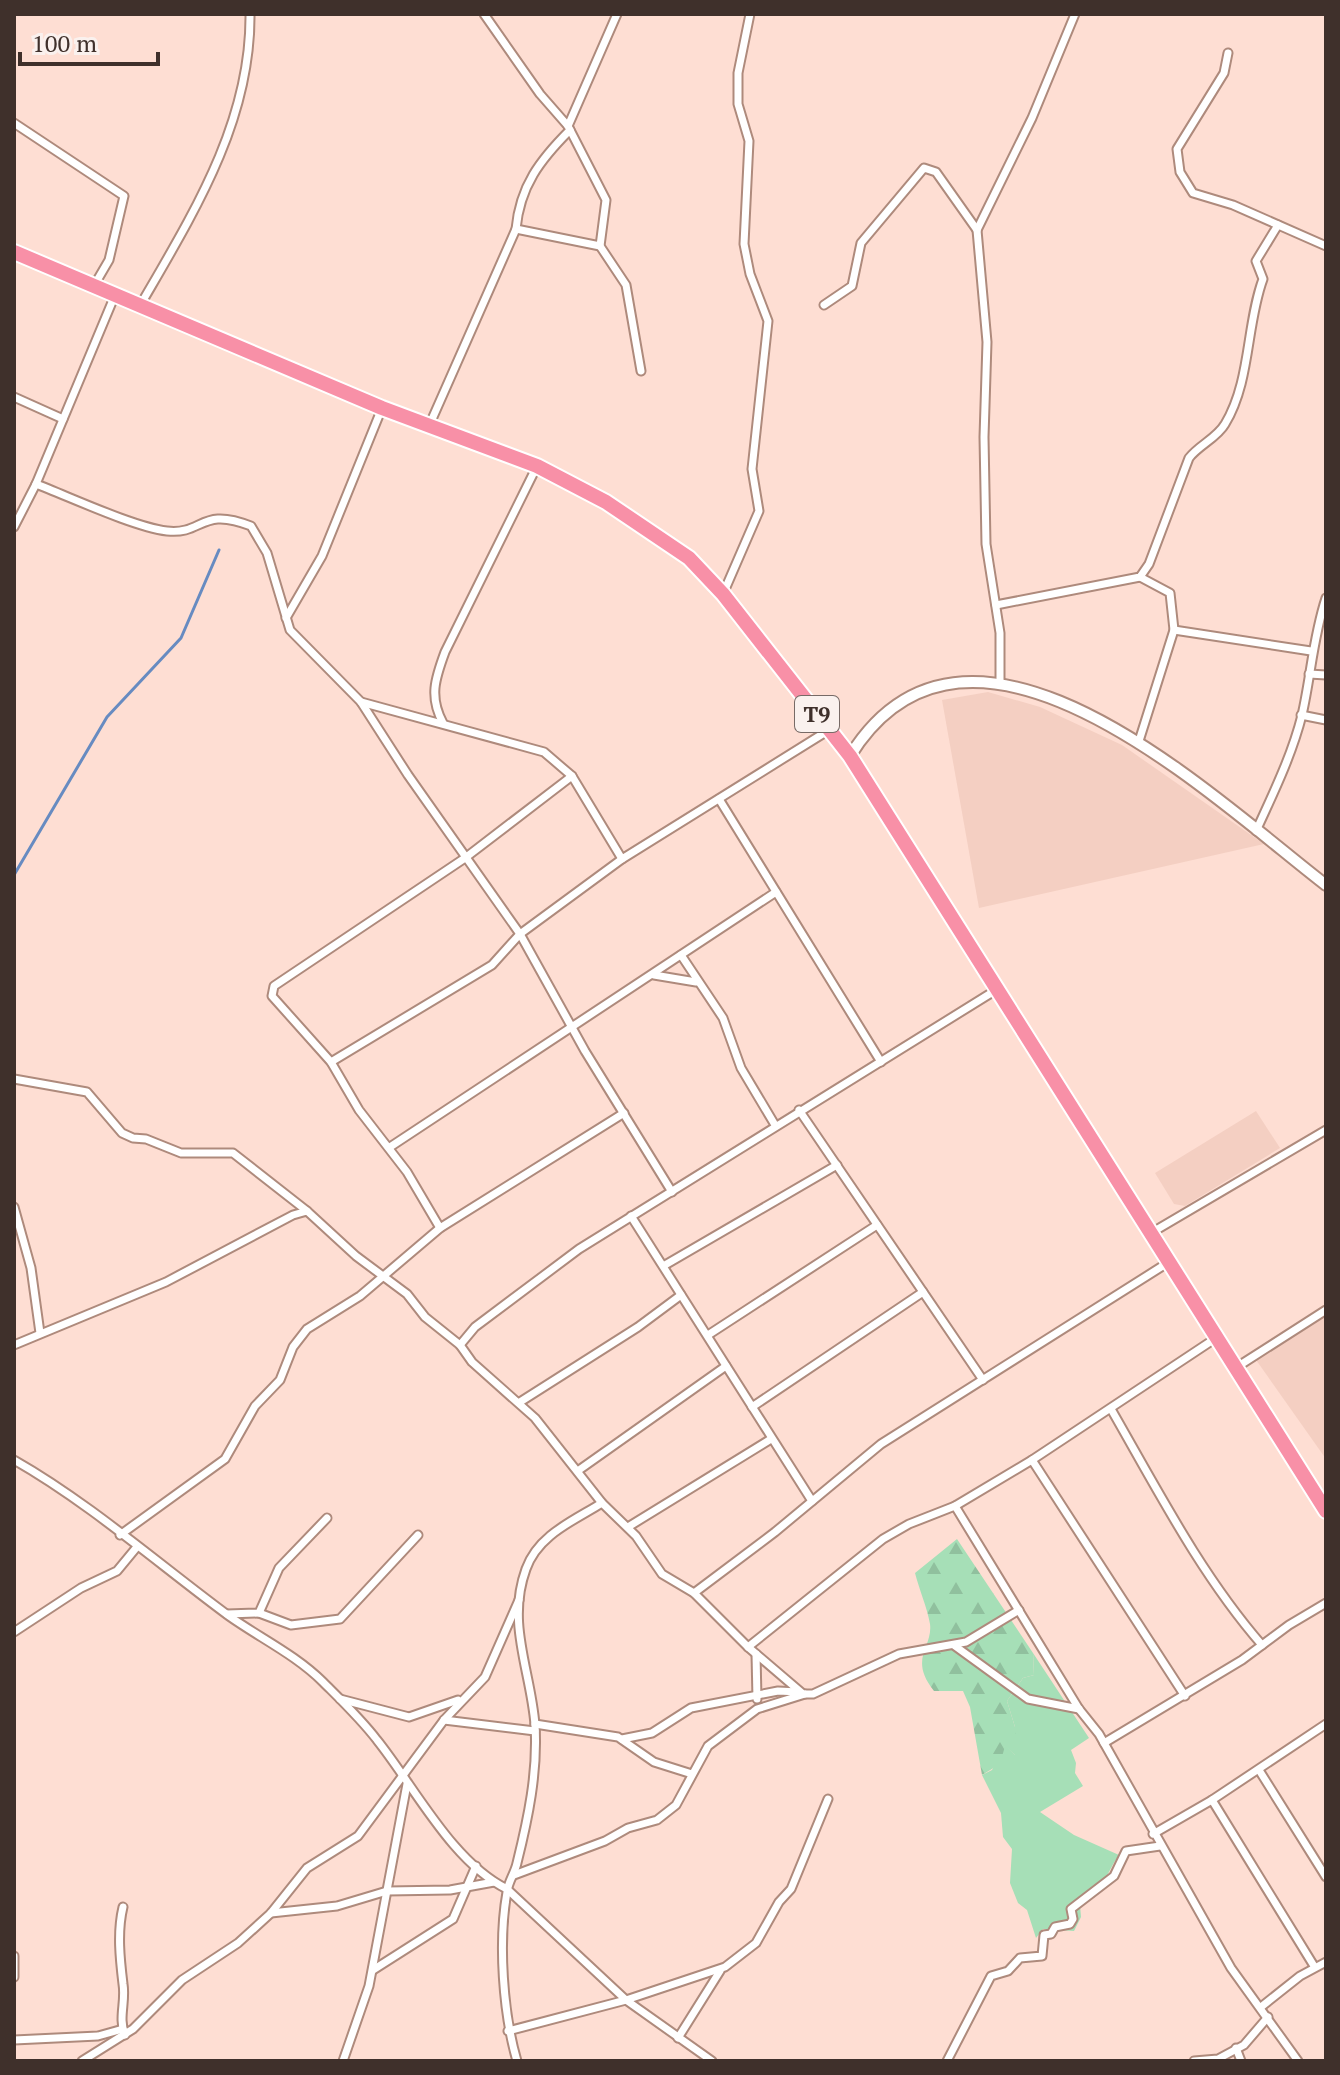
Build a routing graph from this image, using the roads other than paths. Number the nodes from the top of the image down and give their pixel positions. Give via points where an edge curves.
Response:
1 (250, 14) edge
2 (484, 14) edge
3 (617, 14) edge
4 (750, 14) edge
5 (1075, 14) edge
6 (1228, 53) dead end
7 (14, 123) edge
8 (569, 128) junction
9 (1278, 225) junction
10 (516, 229) junction
11 (977, 230) junction
12 (600, 246) junction
13 (1326, 246) edge
14 (14, 252) edge
15 (95, 284) junction
16 (116, 293) junction
17 (141, 304) junction
18 (824, 305) dead end
19 (641, 371) dead end
20 (14, 397) edge
21 (382, 408) junction
22 (63, 419) junction
23 (429, 426) junction
24 (537, 466) junction
25 (36, 484) junction
26 (17, 511) edge
27 (14, 527) edge
28 (1140, 577) junction
29 (723, 594) junction
30 (1326, 598) edge
31 (996, 605) junction
32 (286, 618) junction
33 (1174, 630) junction
34 (1311, 651) junction
35 (1309, 674) junction
36 (1326, 675) edge
37 (1000, 681) junction
38 (361, 702) junction
39 (1301, 715) junction
40 (1326, 720) edge
41 (443, 723) junction
42 (829, 730) junction
43 (1139, 741) junction
44 (850, 756) junction
45 (572, 776) junction
46 (719, 799) junction
47 (1256, 831) junction
48 (465, 858) junction
49 (622, 859) junction
50 (1326, 885) edge
51 (776, 892) junction
52 (520, 934) junction
53 (681, 955) junction
54 (652, 975) junction
55 (697, 982) junction
56 (996, 990) junction
57 (571, 1027) junction
58 (331, 1062) junction
59 (881, 1062) junction
60 (14, 1079) edge
61 (799, 1110) junction
62 (624, 1113) junction
63 (775, 1125) junction
64 (1326, 1130) edge
65 (390, 1147) junction
66 (837, 1165) junction
67 (672, 1192) junction
68 (14, 1207) edge
69 (307, 1211) junction
70 (631, 1216) junction
71 (877, 1225) junction
72 (440, 1228) junction
73 (1151, 1233) junction
74 (1169, 1262) junction
75 (665, 1265) junction
76 (386, 1276) junction
77 (923, 1292) junction
78 (681, 1295) junction
79 (1326, 1310) edge
80 (40, 1333) junction
81 (708, 1335) junction
82 (1216, 1338) junction
83 (14, 1345) edge
84 (460, 1345) junction
85 (726, 1366) junction
86 (1235, 1368) junction
87 (983, 1380) junction
88 (520, 1402) junction
89 (752, 1407) junction
90 (1111, 1409) junction
91 (771, 1439) junction
92 (14, 1460) edge
93 (1032, 1460) junction
94 (579, 1470) junction
95 (812, 1501) junction
96 (602, 1503) junction
97 (955, 1506) junction
98 (1326, 1511) edge
99 (327, 1518) dead end
100 (628, 1527) junction
101 (120, 1535) junction
102 (418, 1535) dead end
103 (136, 1548) junction
104 (694, 1593) junction
105 (519, 1600) junction
106 (1326, 1603) edge
107 (1019, 1610) junction
108 (259, 1613) junction
109 (227, 1614) junction
110 (14, 1632) edge
111 (1262, 1645) junction
112 (955, 1646) junction
113 (748, 1647) junction
114 (756, 1654) junction
115 (803, 1693) junction
116 (1185, 1696) junction
117 (464, 1697) junction
118 (757, 1697) junction
119 (338, 1698) junction
120 (757, 1709) junction
121 (1079, 1709) junction
122 (444, 1720) junction
123 (1326, 1724) edge
124 (535, 1727) junction
125 (622, 1739) junction
126 (1104, 1743) junction
127 (1259, 1770) junction
128 (692, 1774) junction
129 (402, 1775) junction
130 (407, 1784) junction
131 (828, 1799) dead end
132 (1212, 1800) junction
133 (1153, 1834) junction
134 (1160, 1846) junction
135 (476, 1866) junction
136 (514, 1875) junction
137 (1326, 1877) edge
138 (494, 1882) junction
139 (469, 1887) junction
140 (507, 1889) junction
141 (387, 1891) junction
142 (123, 1907) dead end
143 (271, 1913) junction
144 (14, 1956) edge
145 (1326, 1962) edge
146 (1314, 1966) junction
147 (721, 1970) junction
148 (373, 1971) junction
149 (14, 1977) edge
150 (626, 2000) junction
151 (1261, 2007) junction
152 (1268, 2017) junction
153 (508, 2031) junction
154 (124, 2032) junction
155 (678, 2038) junction
156 (14, 2040) edge
157 (1236, 2048) junction
158 (347, 2052) junction
159 (82, 2061) edge
160 (343, 2061) edge
161 (351, 2061) edge
162 (517, 2061) edge
163 (712, 2061) edge
164 (947, 2061) edge
165 (1194, 2061) edge
166 (1241, 2061) edge
167 (1298, 2061) edge

1 - 17 street via 242,95 222,149 195,210
2 - 8 street
3 - 8 street
4 - 29 street via 738,73 738,104 749,141 744,244 768,321 752,469 759,511
5 - 11 street
6 - 9 street via 1224,73 1177,149 1180,172 1193,193
7 - 15 street via 124,196 109,260
8 - 10 street via 528,181
8 - 12 street via 606,200
9 - 13 street
9 - 28 street via 1256,261 1263,279 1232,409 1222,429 1189,458
10 - 12 street
10 - 23 street
11 - 18 street via 936,172 924,168 861,243 852,286
11 - 31 street via 987,342 986,544
12 - 19 street via 626,285
14 - 15 highway, T9
15 - 16 highway, T9
16 - 17 highway, T9
16 - 22 street
17 - 21 highway, T9
20 - 22 street
21 - 23 highway, T9
21 - 32 street via 322,556
22 - 25 street
23 - 24 highway, T9
24 - 29 highway, T9 via 606,502 689,558
24 - 41 street via 433,684
25 - 26 street
25 - 32 street via 164,531 188,529 220,516 251,526 267,553
26 - 27 street
28 - 31 street
28 - 33 street via 1170,593
29 - 42 highway, T9
30 - 34 street
31 - 37 street
32 - 38 street via 290,630
33 - 34 street
33 - 43 street
34 - 35 street
35 - 36 street
35 - 39 street
37 - 43 street via 1057,699
37 - 44 street via 929,688 867,729
38 - 41 street
38 - 48 street
39 - 40 street
39 - 47 street
41 - 45 street via 544,752
42 - 44 highway, T9
42 - 46 street
43 - 47 street
44 - 56 highway, T9
45 - 48 street
45 - 49 street
46 - 49 street
46 - 51 street
47 - 50 street
48 - 52 street
48 - 58 street via 274,986 272,996 282,1010
49 - 52 street
51 - 53 street
51 - 59 street
52 - 57 street
52 - 58 street via 484,970
53 - 54 street
53 - 55 street
54 - 55 street
54 - 57 street
55 - 63 street via 723,1018 741,1068
56 - 59 street
56 - 73 highway, T9
57 - 62 street
57 - 65 street
58 - 65 street via 359,1110
59 - 61 street
60 - 69 street via 87,1092 122,1133 133,1138 181,1153 233,1153
61 - 63 street
61 - 66 street
62 - 67 street
62 - 72 street
63 - 67 street
64 - 73 street
65 - 72 street
66 - 71 street
66 - 75 street
67 - 70 street
68 - 80 street via 31,1268
69 - 76 street
69 - 80 street via 166,1282
70 - 75 street
70 - 84 street via 544,1273
71 - 77 street
71 - 81 street
72 - 76 street
73 - 74 highway, T9
74 - 82 highway, T9
74 - 87 street
75 - 78 street
76 - 84 street
76 - 101 street via 300,1336 280,1380 255,1406 219,1466
77 - 87 street
77 - 89 street
78 - 81 street
78 - 88 street
79 - 86 street
80 - 83 street
81 - 85 street
82 - 86 highway, T9
82 - 90 street
84 - 88 street via 472,1362
85 - 89 street
85 - 94 street
86 - 98 highway, T9
87 - 95 street via 881,1444
88 - 94 street
89 - 91 street
90 - 93 street
90 - 111 street via 1178,1524
91 - 95 street
91 - 100 street
92 - 101 street
93 - 97 street
93 - 116 street
94 - 96 street
95 - 104 street
96 - 100 street
96 - 105 street via 540,1544 525,1571
97 - 107 street
97 - 113 street via 883,1539
99 - 108 street via 279,1568
100 - 104 street via 662,1574
101 - 103 street
102 - 108 street via 340,1619 291,1625
103 - 109 street via 158,1558
103 - 110 street via 117,1571
104 - 113 street
105 - 117 street via 485,1677
105 - 124 street via 518,1643
106 - 111 street
107 - 112 street
107 - 121 street
108 - 109 street
109 - 119 street via 307,1666
111 - 116 street
112 - 115 street via 899,1654 813,1694
112 - 121 street via 1035,1702
113 - 114 street
114 - 115 street
114 - 118 street
115 - 118 street via 779,1690
115 - 120 street
116 - 126 street
117 - 119 street via 409,1717
117 - 122 street
118 - 120 street
118 - 125 street via 691,1708 652,1733
119 - 129 street
120 - 128 street via 704,1749
121 - 126 street
122 - 124 street
122 - 129 street
123 - 127 street
124 - 125 street
124 - 136 street via 531,1803
125 - 128 street via 654,1762
126 - 133 street
127 - 132 street
127 - 137 street
128 - 136 street via 676,1805 657,1820
129 - 130 street
129 - 143 street via 358,1836 307,1868
130 - 135 street
130 - 141 street
131 - 147 street via 791,1889 766,1930
132 - 133 street
132 - 146 street
133 - 134 street
134 - 151 street via 1231,1968
134 - 164 street via 1126,1851 1114,1876 1071,1909 1070,1924 1044,1935 1043,1954 1020,1958 1008,1971 991,1976
135 - 138 street
135 - 139 street
136 - 140 street
138 - 139 street
138 - 140 street
139 - 141 street
139 - 148 street via 453,1919
140 - 150 street
140 - 153 street
141 - 143 street via 337,1906
141 - 148 street
142 - 154 street via 119,1924
143 - 154 street
144 - 149 street
145 - 146 street
146 - 151 street
147 - 150 street
147 - 155 street
148 - 158 street
150 - 153 street
150 - 155 street
151 - 152 street
152 - 157 street
152 - 167 street
153 - 162 street
154 - 156 street
154 - 159 street
155 - 163 street
157 - 165 street via 1218,2059
157 - 166 street
158 - 160 street
158 - 161 street

